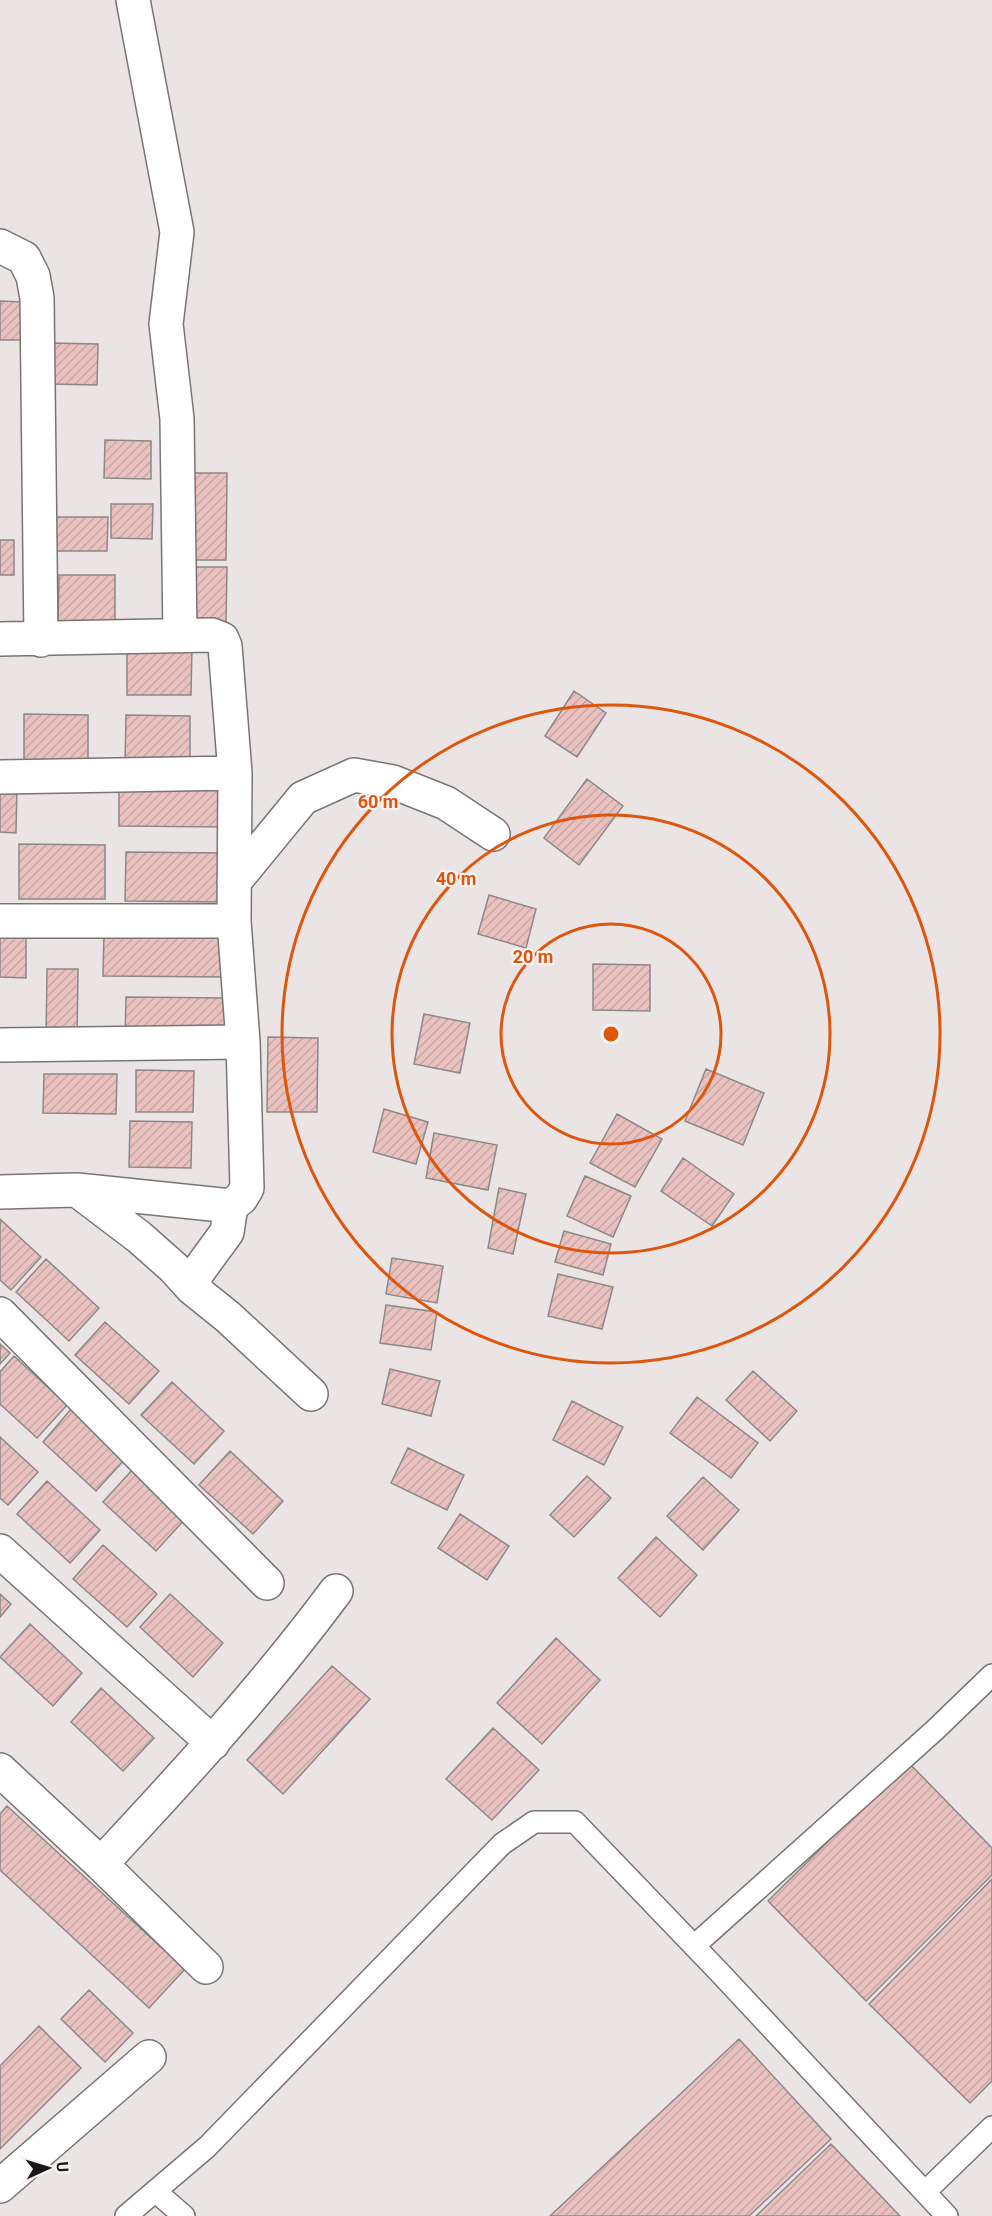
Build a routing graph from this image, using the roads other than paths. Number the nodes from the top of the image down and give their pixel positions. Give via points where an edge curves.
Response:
1 (133, 0) edge
2 (0, 246) edge
3 (180, 636) junction
4 (0, 639) edge
5 (41, 640) junction
6 (235, 773) junction
7 (0, 777) edge
8 (493, 834) dead end
9 (234, 882) junction
10 (0, 921) edge
11 (234, 921) junction
12 (243, 1042) junction
13 (0, 1045) edge
14 (77, 1191) junction
15 (0, 1192) edge
16 (231, 1206) junction
17 (192, 1288) junction
18 (0, 1314) edge
19 (311, 1394) dead end
20 (0, 1551) edge
21 (267, 1583) dead end
22 (336, 1591) dead end
23 (992, 1675) edge
24 (213, 1743) junction
25 (0, 1770) edge
26 (101, 1864) junction
27 (694, 1946) junction
28 (206, 1967) dead end
29 (149, 2057) dead end
30 (992, 2127) edge
31 (0, 2186) edge
32 (154, 2191) junction
33 (925, 2192) junction
34 (126, 2216) edge
35 (184, 2216) edge
36 (947, 2216) edge

1 - 3 street via 177,232 166,324 177,419
2 - 5 street via 24,258 37,298
3 - 5 street
3 - 6 street via 212,635 222,639 225,646
4 - 5 street
6 - 7 street
6 - 9 street
8 - 9 street via 446,803 393,782 354,775 303,798
9 - 11 street
10 - 11 street
11 - 12 street
12 - 13 street
12 - 16 street via 247,1188
14 - 15 street
14 - 16 street
14 - 17 street via 139,1237
16 - 17 street via 227,1232 197,1273
17 - 19 street
18 - 21 street
20 - 24 street
22 - 24 street
23 - 27 lane
24 - 26 street
25 - 26 street
26 - 28 street
27 - 32 lane via 574,1822 534,1822 502,1844 207,2147
27 - 33 lane
29 - 31 street
30 - 33 lane
32 - 34 lane
32 - 35 lane
33 - 36 lane

